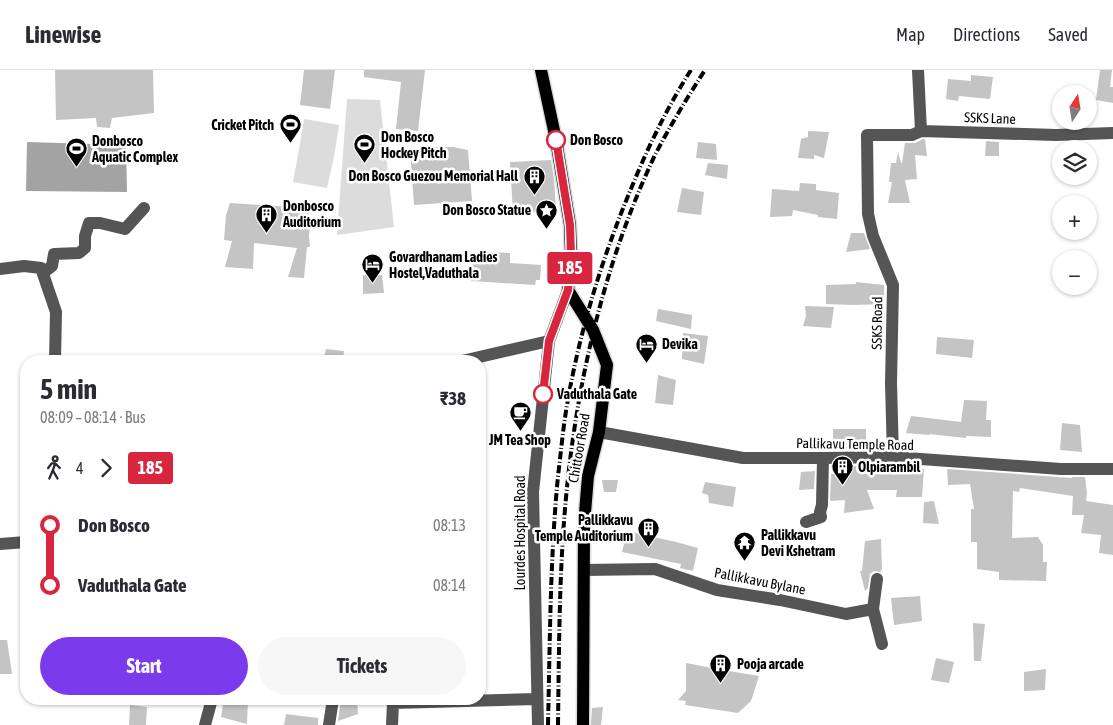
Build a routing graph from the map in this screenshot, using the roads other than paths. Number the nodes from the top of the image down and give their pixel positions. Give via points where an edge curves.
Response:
1 (541, 70) edge
2 (918, 70) edge
3 (921, 131) junction
4 (1113, 133) edge
5 (867, 135) joint
6 (144, 208) dead end
7 (0, 269) edge
8 (43, 273) junction
9 (568, 290) junction
10 (549, 341) junction
11 (55, 355) edge
12 (486, 355) edge
13 (599, 432) junction
14 (893, 457) junction
15 (823, 458) junction
16 (1113, 469) edge
17 (806, 522) dead end
18 (20, 542) edge
19 (0, 544) edge
20 (584, 570) junction
21 (877, 579) dead end
22 (873, 609) junction
23 (882, 644) dead end
24 (537, 699) junction
25 (486, 700) edge
26 (210, 705) edge
27 (332, 705) edge
28 (393, 705) edge
29 (205, 725) edge
30 (329, 725) edge
31 (392, 725) edge
32 (538, 725) edge
33 (583, 725) edge

1 - 9 main road via 570,225
2 - 3 street
3 - 4 street, SSKS Lane via 1056,135
3 - 5 street, SSKS Lane via 912,135
5 - 14 street, SSKS Road via 868,214 873,236 893,285
6 - 8 street via 125,229 89,223 85,248 78,253 54,254 52,266
7 - 8 street via 24,266 41,268
8 - 11 street via 56,312
9 - 10 street, Lourdes Hospital Road
9 - 13 main road, Chittoor Road via 594,330 607,364
10 - 12 street
10 - 24 street, Lourdes Hospital Road via 533,492
13 - 15 street, Pallikavu Temple Road via 743,458
13 - 20 main road, Chittoor Road via 588,476
14 - 15 street, Pallikavu Temple Road
14 - 16 street, Pallikavu Temple Road via 1061,469
15 - 17 street via 821,517
18 - 19 street
20 - 22 street, Pallikkavu Bylane via 655,569 717,590 846,614
20 - 33 main road, Chittoor Road
21 - 22 street
22 - 23 street
24 - 25 street
24 - 32 street, Lourdes Hospital Road
26 - 29 street
27 - 30 street
28 - 31 street

